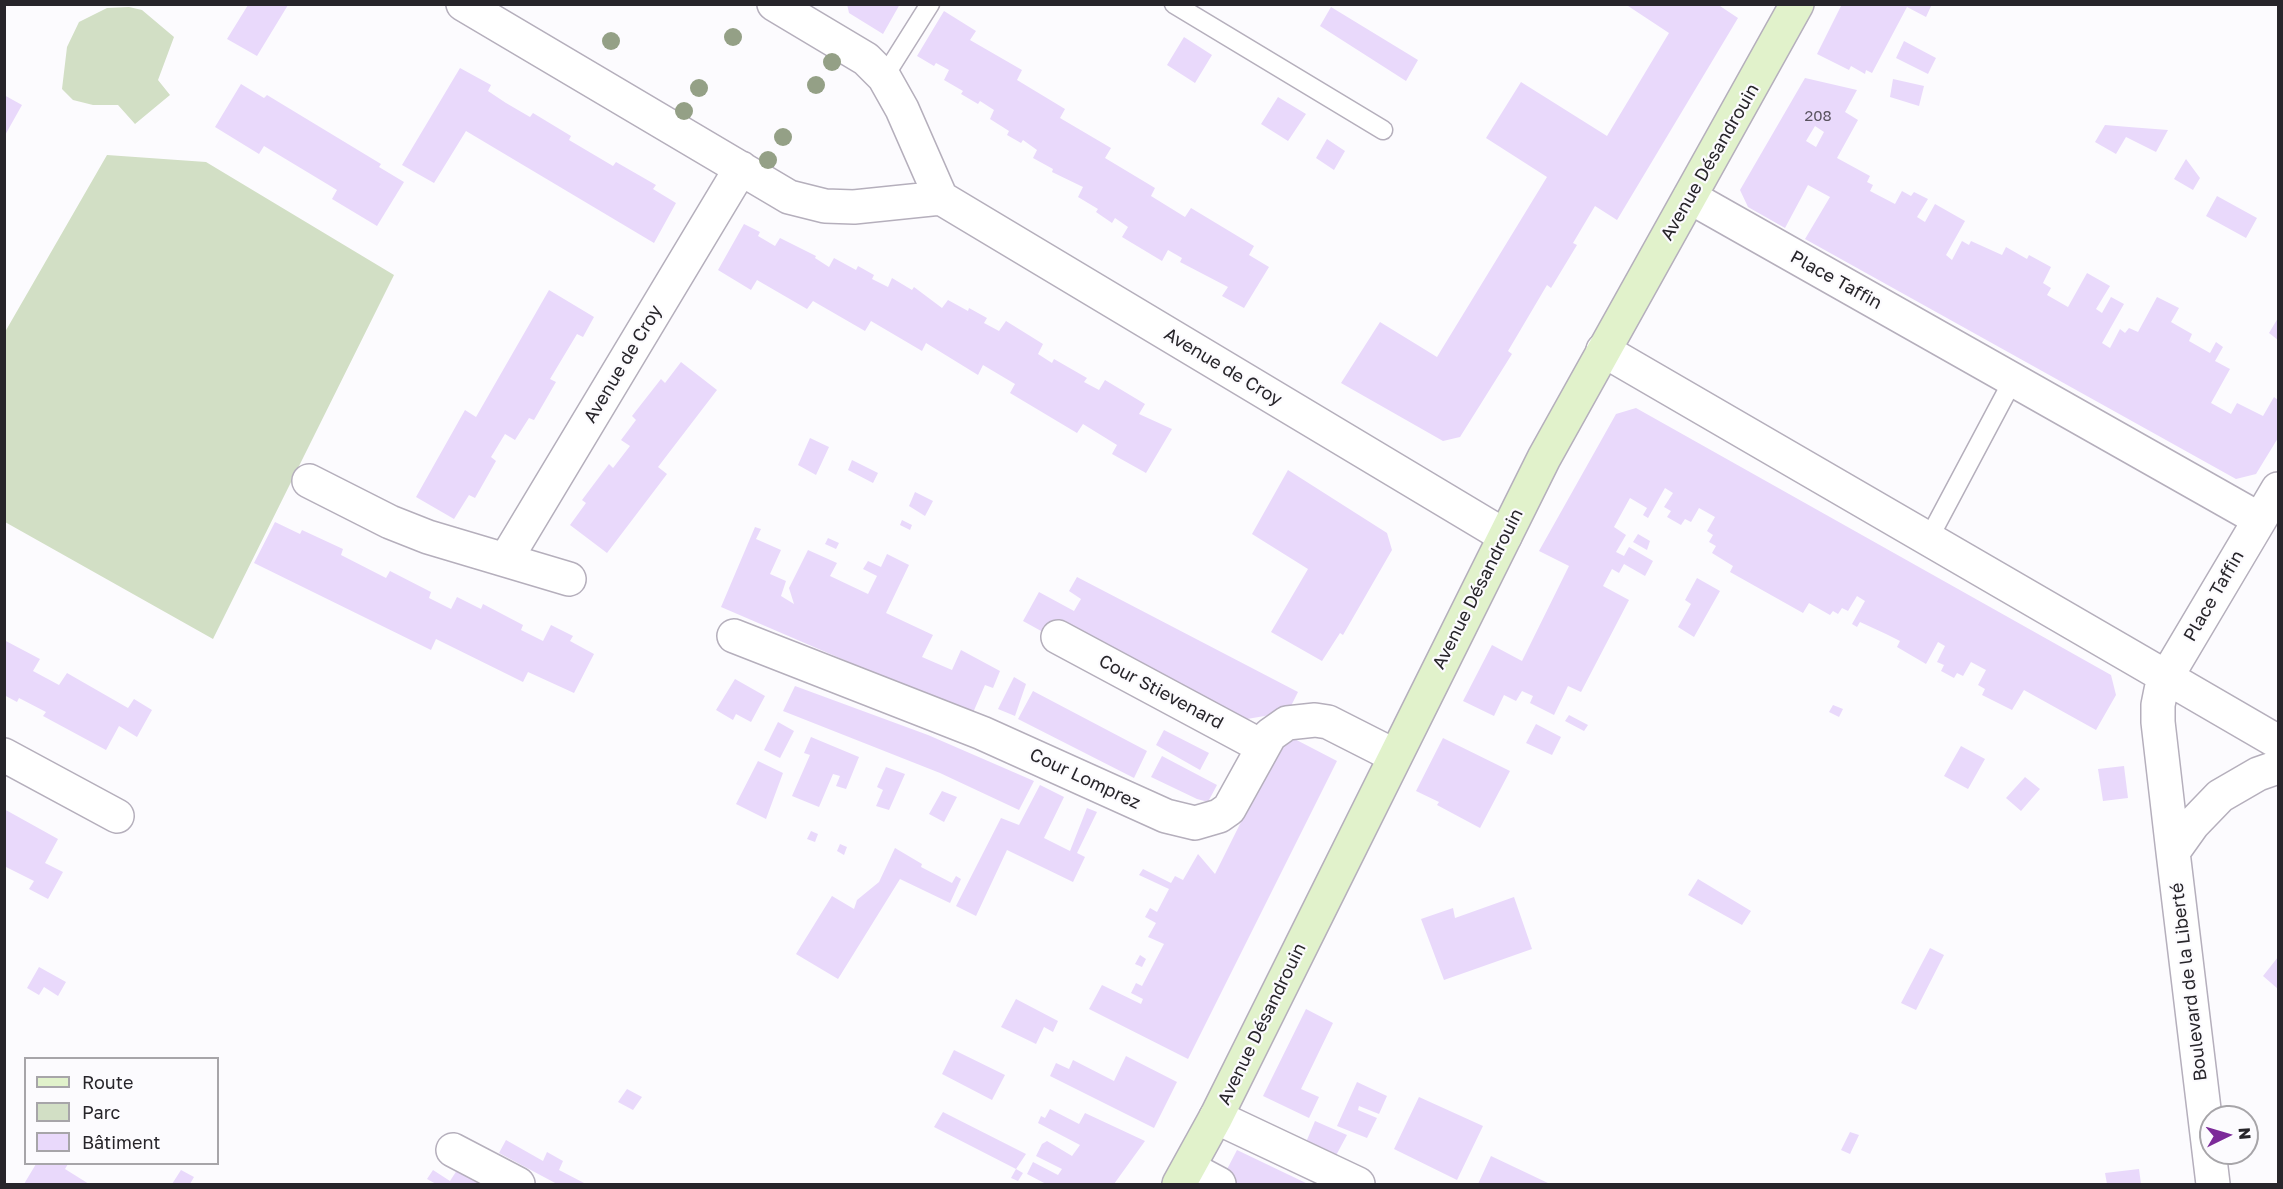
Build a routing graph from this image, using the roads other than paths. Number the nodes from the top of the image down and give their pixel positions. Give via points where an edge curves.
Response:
1 (463, 4) edge
2 (930, 4) edge
3 (1174, 4) edge
4 (1793, 6) edge
5 (791, 10) edge
6 (884, 77) junction
7 (1383, 130) dead end
8 (741, 168) junction
9 (1690, 197) junction
10 (941, 198) junction
11 (1603, 350) junction
12 (2013, 380) junction
13 (309, 481) dead end
14 (2278, 489) edge
15 (2259, 519) junction
16 (1505, 536) junction
17 (1929, 538) junction
18 (506, 559) junction
19 (569, 579) dead end
20 (734, 636) dead end
21 (1058, 638) dead end
22 (2167, 676) junction
23 (2278, 742) edge
24 (1263, 747) junction
25 (4, 755) edge
26 (1395, 756) junction
27 (2278, 767) edge
28 (117, 816) dead end
29 (2173, 852) junction
30 (1215, 1117) junction
31 (453, 1150) dead end
32 (1184, 1176) edge
33 (518, 1185) edge
34 (1219, 1185) edge
35 (1358, 1185) edge
36 (2213, 1185) edge

1 - 8 street
2 - 6 lane
3 - 7 lane
4 - 9 main road, Avenue Désandrouin
5 - 6 street via 866,59
6 - 10 street
8 - 10 street via 789,197 825,206
8 - 18 street, Avenue de Croy
9 - 11 main road, Avenue Désandrouin
9 - 12 street, Place Taffin
10 - 16 street, Avenue de Croy
11 - 16 main road, Avenue Désandrouin
11 - 17 street
12 - 15 street, Place Taffin
12 - 17 lane
13 - 18 street via 409,530
14 - 15 street
15 - 22 street, Place Taffin
16 - 26 main road, Avenue Désandrouin
17 - 22 street
18 - 19 street
20 - 24 street, Cour Lomprez via 982,733 1182,821 1209,820 1229,809
21 - 24 street, Cour Stievenard
22 - 23 street
22 - 29 street, Boulevard de la Liberté via 2158,705
24 - 26 street, Cour Lomprez via 1277,728 1315,720 1342,728
25 - 28 street
26 - 30 main road, Avenue Désandrouin
27 - 29 street via 2220,796
29 - 36 street, Boulevard de la Liberté
30 - 32 main road, Avenue Désandrouin
30 - 35 street
31 - 33 street
32 - 34 street

